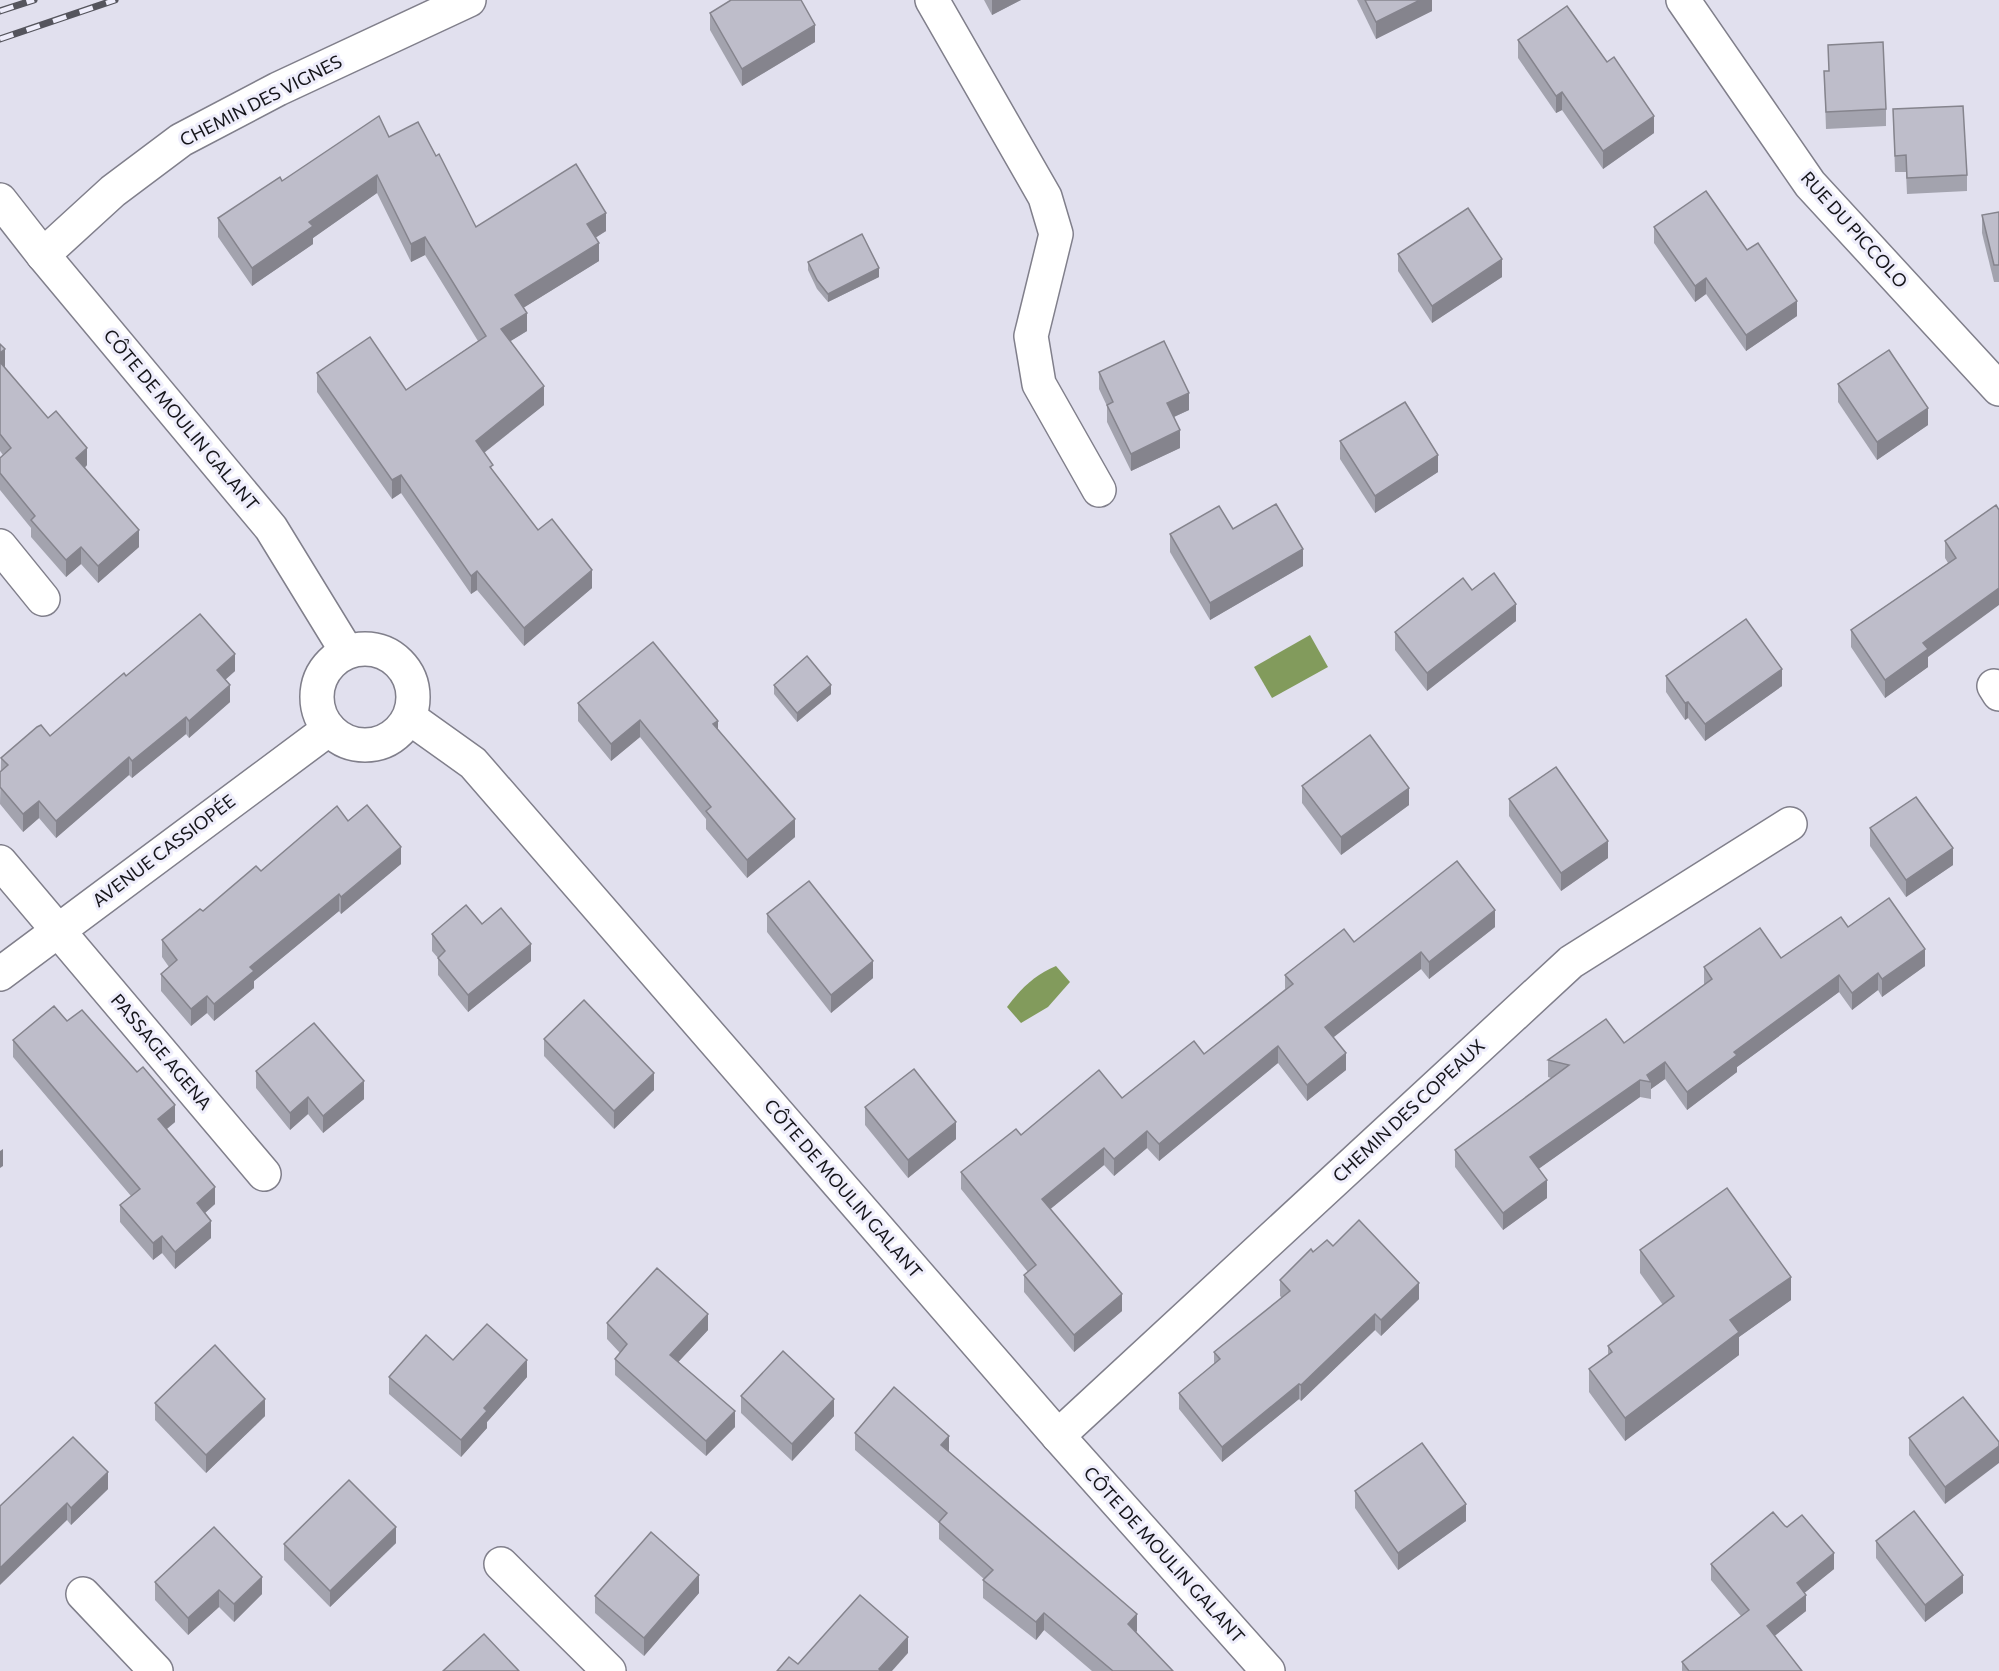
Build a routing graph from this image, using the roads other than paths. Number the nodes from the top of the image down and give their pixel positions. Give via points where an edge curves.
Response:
1 (469, 0) edge
2 (932, 0) edge
3 (1683, 0) edge
4 (0, 200) edge
5 (43, 255) junction
6 (1999, 389) edge
7 (1099, 490) dead end
8 (0, 546) edge
9 (43, 599) dead end
10 (347, 652) junction
11 (410, 718) junction
12 (329, 729) junction
13 (1790, 824) dead end
14 (0, 862) edge
15 (58, 931) junction
16 (0, 974) edge
17 (264, 1174) dead end
18 (1058, 1436) junction
19 (501, 1564) dead end
20 (83, 1594) dead end
21 (156, 1671) edge
22 (609, 1671) edge
23 (1268, 1671) edge

1 - 5 street, CHEMIN DES VIGNES via 278,88 181,140 114,191
2 - 7 street via 1045,196 1056,234 1031,336 1039,384
3 - 6 street, RUE DU PICCOLO via 1810,184
4 - 5 street, CÔTE DE MOULIN GALANT
5 - 10 street, CÔTE DE MOULIN GALANT via 271,528
8 - 9 street
10 - 11 street via 364,648 395,658 407,671 414,695
10 - 12 street via 322,674 318,687 317,704
11 - 12 street via 396,735 366,746 340,739
11 - 18 street, CÔTE DE MOULIN GALANT via 473,763
12 - 15 street, AVENUE CASSIOPÉE
13 - 18 street, CHEMIN DES COPEAUX via 1571,962
14 - 15 street, PASSAGE AGENA
15 - 16 street, AVENUE CASSIOPÉE
15 - 17 street, PASSAGE AGENA
18 - 23 street, CÔTE DE MOULIN GALANT
19 - 22 street
20 - 21 street

